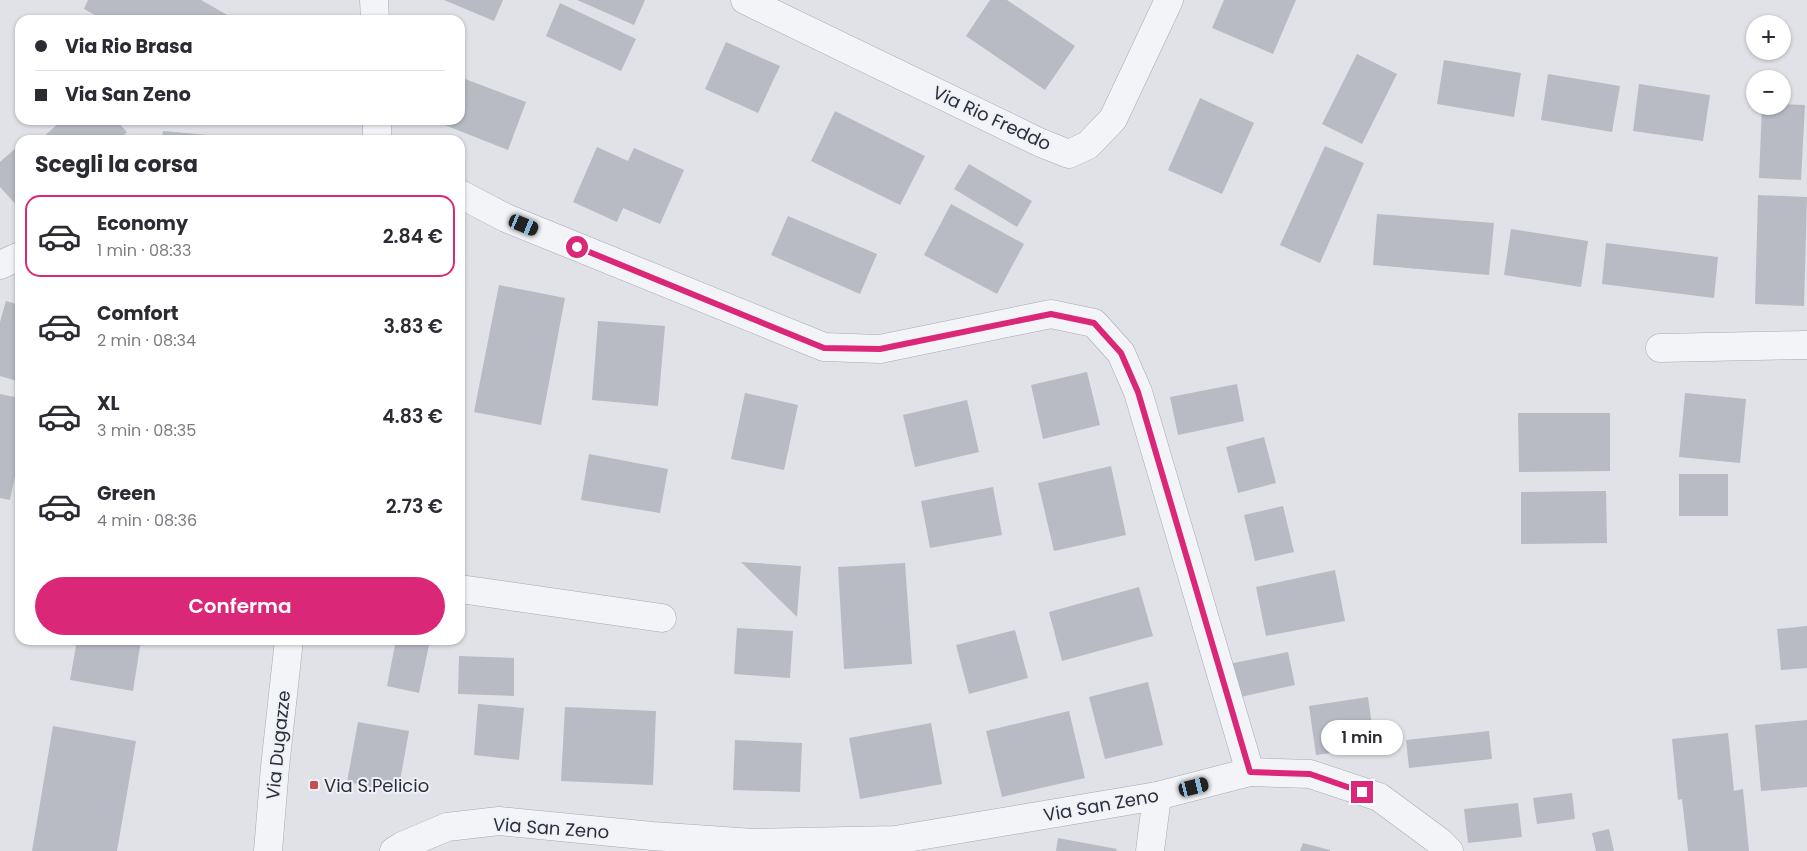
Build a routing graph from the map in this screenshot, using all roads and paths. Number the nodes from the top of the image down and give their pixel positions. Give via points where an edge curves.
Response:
1 (374, 0) edge
2 (745, 0) edge
3 (1169, 0) edge
4 (375, 15) edge
5 (465, 196) edge
6 (15, 258) edge
7 (0, 265) edge
8 (1807, 345) edge
9 (1660, 348) dead end
10 (465, 590) edge
11 (662, 618) dead end
12 (288, 645) edge
13 (1250, 772) junction
14 (1156, 796) junction
15 (653, 844) edge
16 (909, 844) edge
17 (268, 851) edge
18 (394, 851) edge
19 (1150, 851) edge
20 (1449, 851) edge

1 - 4 street
2 - 3 street, Via Rio Freddo via 1069,154 1088,145 1114,119
5 - 13 street via 516,222 824,348 880,349 1051,314 1094,323 1121,353 1138,392
6 - 7 street
8 - 9 street
10 - 11 street
12 - 17 street, Via Dugazze
13 - 14 street, Via San Zeno
13 - 20 street, Via San Zeno via 1310,774 1379,797
14 - 16 street, Via San Zeno
14 - 19 street
15 - 16 street, Via San Zeno via 895,840
15 - 18 street, Via San Zeno via 499,821 448,827

